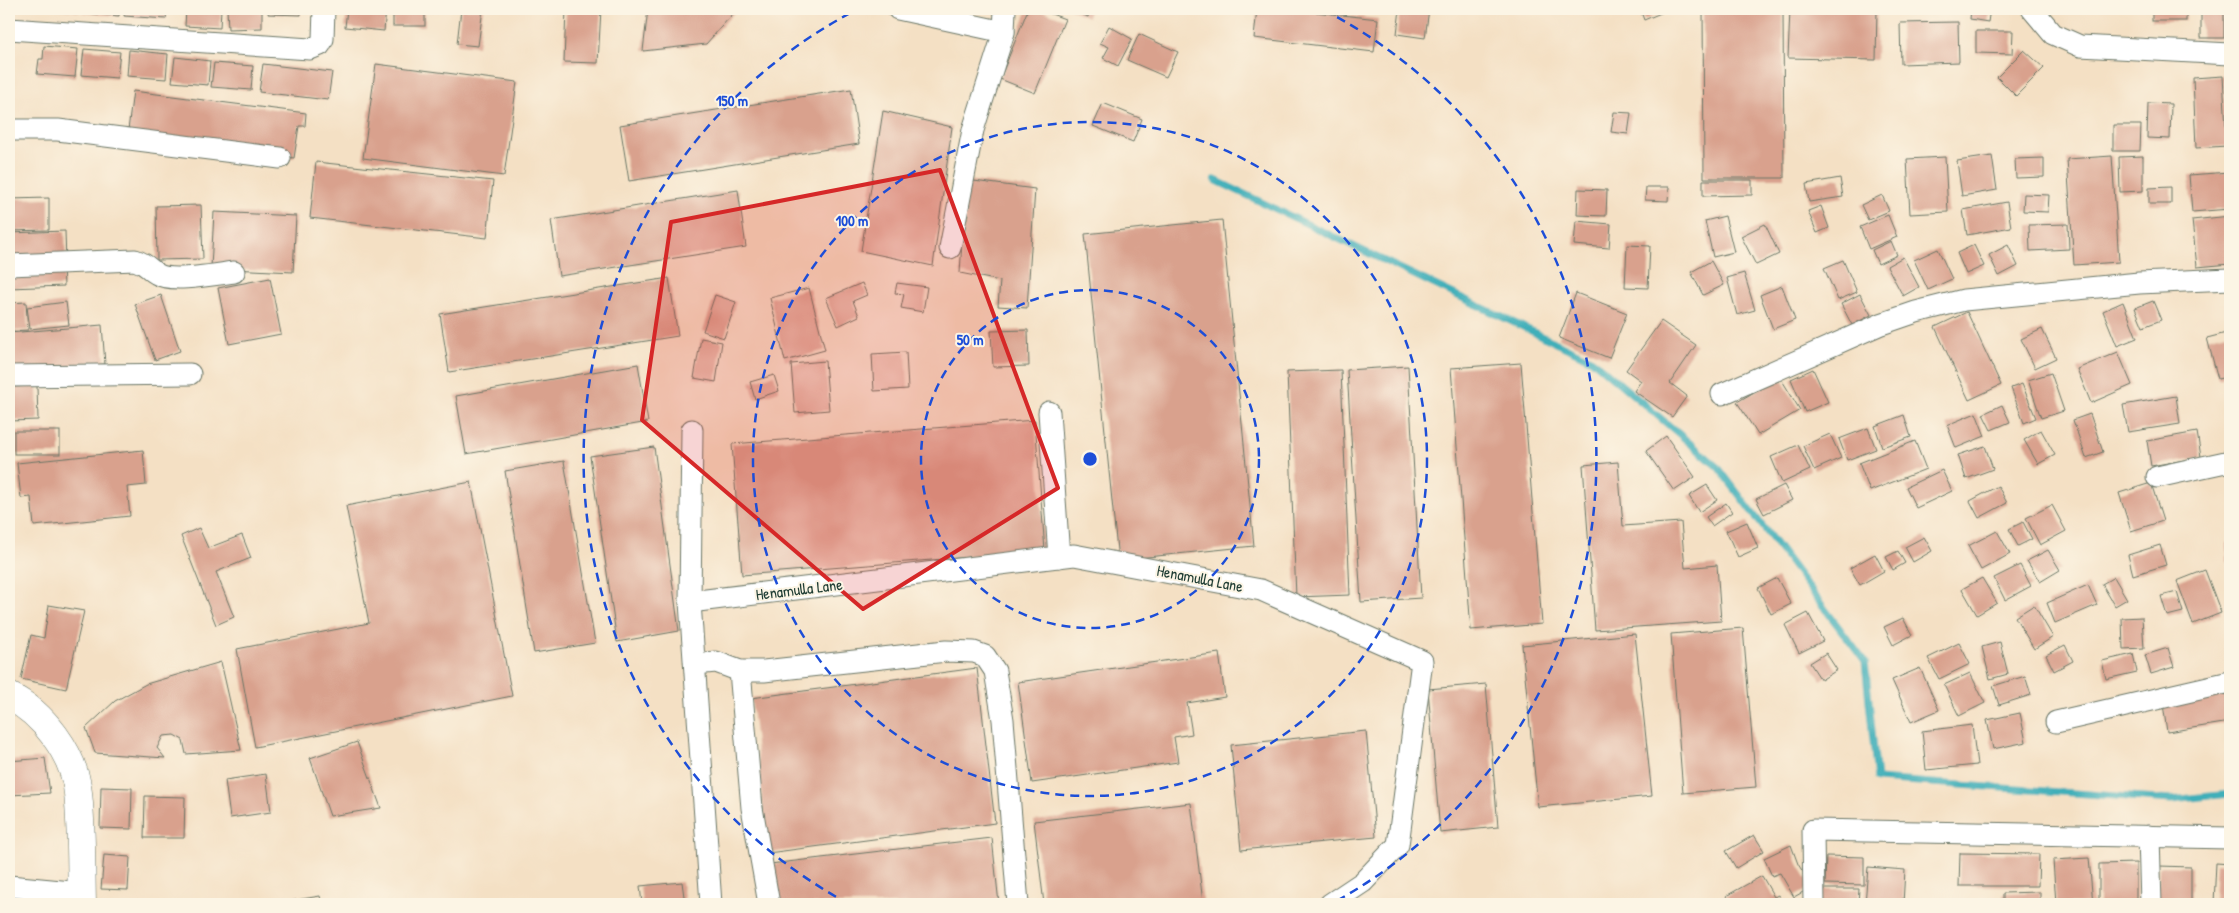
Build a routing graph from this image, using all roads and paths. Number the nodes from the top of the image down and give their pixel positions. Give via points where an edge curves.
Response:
1 (324, 9) edge
2 (898, 9) edge
3 (1005, 9) edge
4 (2032, 9) edge
5 (9, 29) edge
6 (1004, 32) junction
7 (2230, 54) edge
8 (9, 130) edge
9 (280, 158) dead end
10 (950, 248) dead end
11 (9, 265) edge
12 (234, 272) dead end
13 (2230, 279) edge
14 (190, 374) dead end
15 (9, 376) edge
16 (1722, 394) dead end
17 (1049, 412) dead end
18 (692, 430) dead end
19 (2230, 461) edge
20 (2158, 476) dead end
21 (1059, 557) junction
22 (690, 602) junction
23 (695, 664) junction
24 (740, 671) junction
25 (2230, 682) edge
26 (9, 696) edge
27 (2056, 722) dead end
28 (2149, 836) junction
29 (2230, 838) edge
30 (9, 886) edge
31 (82, 898) edge
32 (711, 904) edge
33 (769, 904) edge
34 (1018, 904) edge
35 (1330, 904) edge
36 (1814, 904) edge
37 (2151, 904) edge

1 - 5 street via 320,45 310,49
2 - 6 street
3 - 6 street
4 - 7 street via 2053,34 2080,46
6 - 10 street via 973,130
8 - 9 street via 58,130
11 - 12 street via 135,260 148,265 157,275 169,278
13 - 16 street via 2139,283 1964,300 1881,324
14 - 15 street
17 - 21 street
18 - 22 street
19 - 20 street
21 - 22 street, Henamulla Lane
21 - 35 street, Henamulla Lane via 1074,555 1261,590 1422,661 1398,845 1363,882
22 - 23 street
23 - 24 street via 716,662
23 - 32 street
24 - 33 street via 752,808
24 - 34 street via 946,650 985,656 994,670 1003,720
25 - 27 street
26 - 31 main road via 32,710 52,732 68,760 78,791
28 - 29 street
28 - 36 street via 1813,830
28 - 37 street
30 - 31 street

